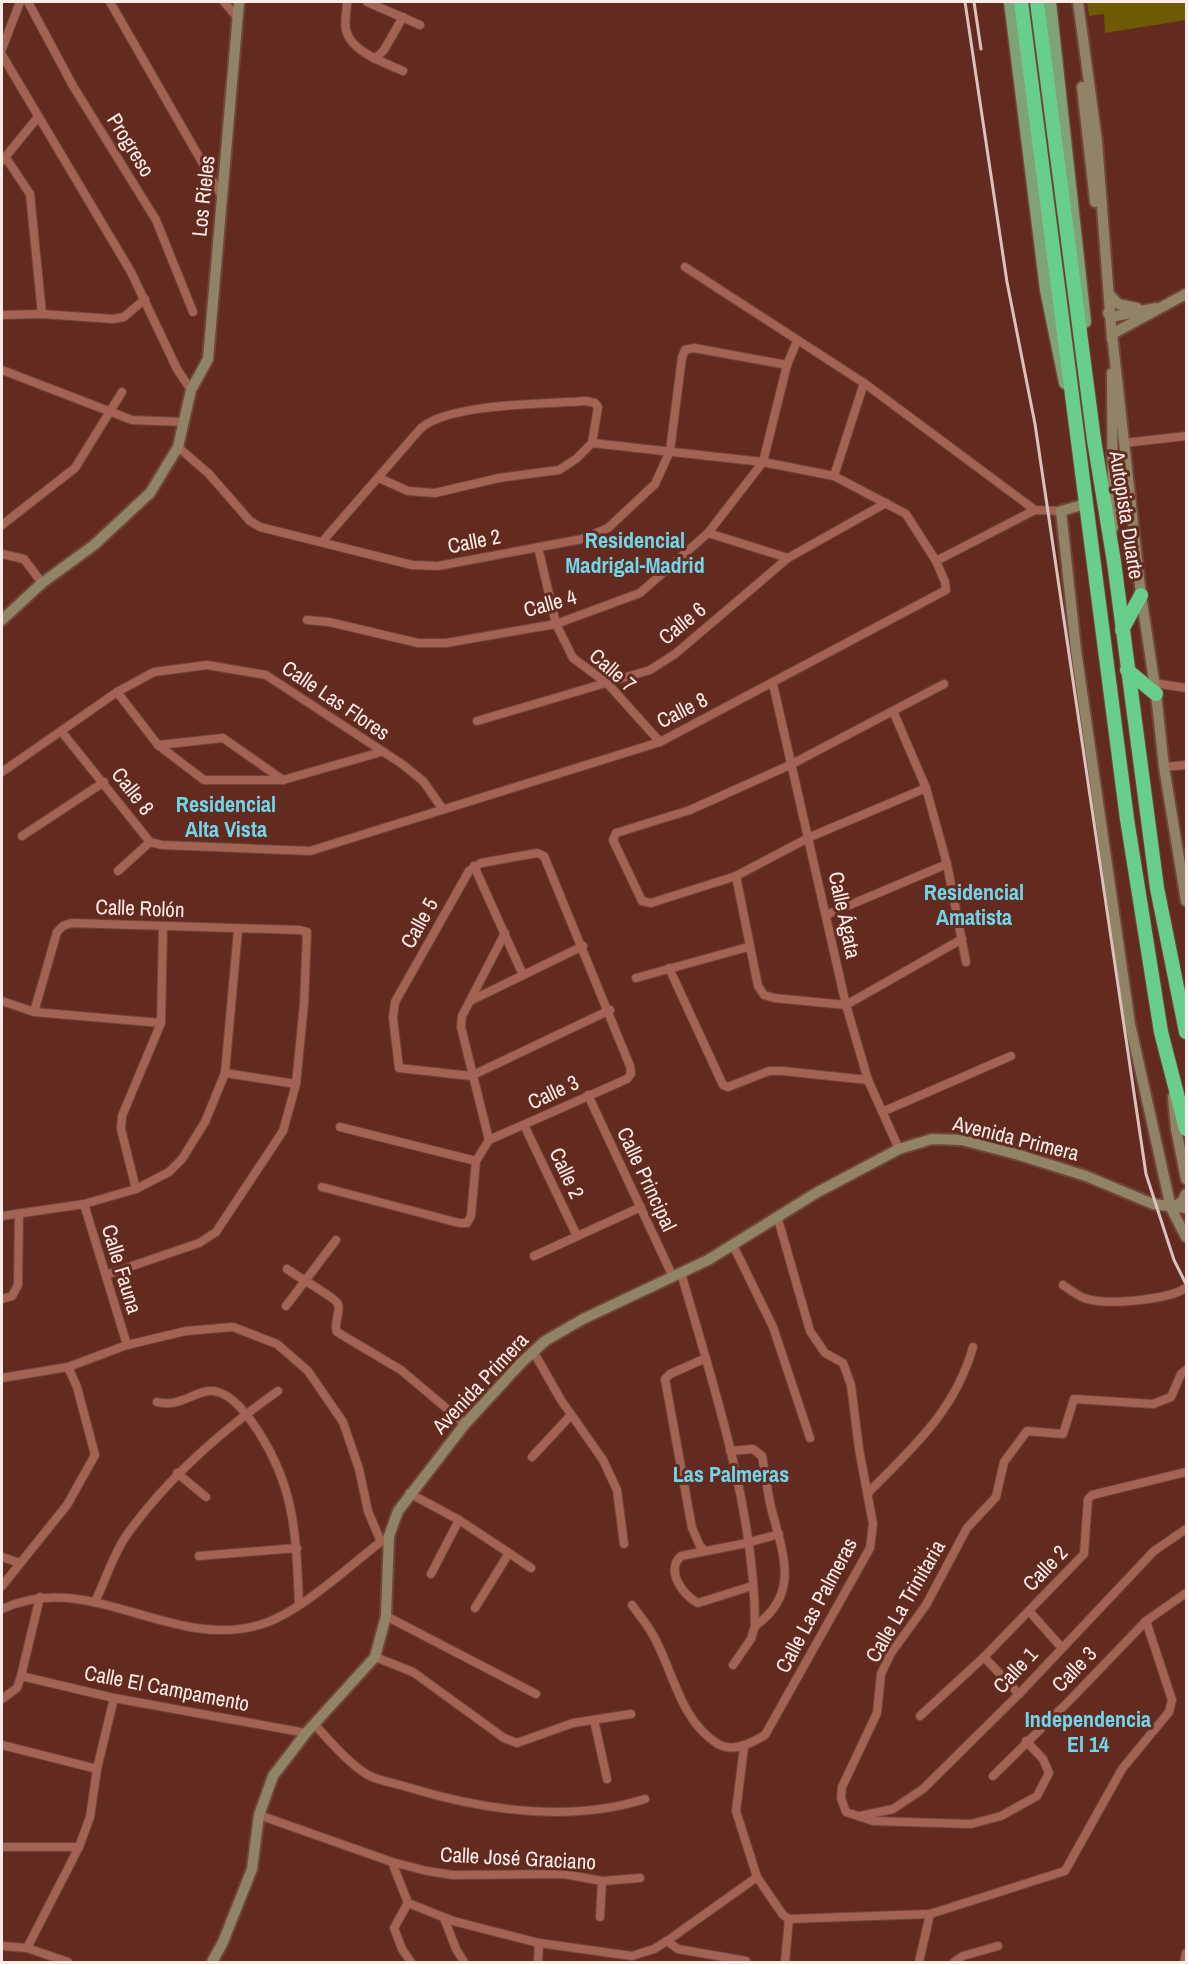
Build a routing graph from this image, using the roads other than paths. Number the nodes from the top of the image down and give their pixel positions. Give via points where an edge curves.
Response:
1 (20, 2) edge
2 (28, 2) edge
3 (110, 2) edge
4 (224, 2) edge
5 (346, 2) edge
6 (367, 2) edge
7 (1010, 2) edge
8 (1021, 2) edge
9 (1037, 2) edge
10 (1050, 2) edge
11 (1071, 2) edge
12 (1078, 2) edge
13 (239, 5) edge
14 (403, 17) junction
15 (420, 25) dead end
16 (2, 49) edge
17 (2, 55) edge
18 (375, 59) junction
19 (403, 70) dead end
20 (38, 117) junction
21 (4, 160) edge
22 (221, 195) junction
23 (685, 267) dead end
24 (1109, 294) junction
25 (1186, 294) edge
26 (145, 299) junction
27 (1156, 308) junction
28 (193, 312) dead end
29 (42, 314) junction
30 (2, 315) edge
31 (1111, 317) junction
32 (1112, 334) junction
33 (798, 341) junction
34 (787, 365) junction
35 (2, 370) edge
36 (864, 383) junction
37 (191, 390) junction
38 (122, 392) dead end
39 (111, 410) junction
40 (184, 422) junction
41 (1186, 436) edge
42 (1094, 440) junction
43 (592, 443) junction
44 (1124, 443) junction
45 (178, 447) junction
46 (670, 451) junction
47 (764, 462) junction
48 (1082, 471) junction
49 (834, 476) junction
50 (379, 478) junction
51 (886, 503) junction
52 (1086, 504) junction
53 (1035, 510) junction
54 (1061, 511) junction
55 (2, 525) edge
56 (708, 533) junction
57 (322, 542) junction
58 (538, 547) junction
59 (2, 554) edge
60 (788, 558) junction
61 (936, 561) junction
62 (1114, 562) junction
63 (42, 583) junction
64 (1141, 595) junction
65 (2, 620) edge
66 (307, 620) dead end
67 (556, 624) junction
68 (1122, 630) junction
69 (1127, 670) junction
70 (608, 684) junction
71 (773, 684) junction
72 (944, 684) dead end
73 (1155, 688) junction
74 (1186, 688) edge
75 (117, 692) junction
76 (893, 711) junction
77 (477, 721) dead end
78 (61, 732) junction
79 (660, 742) junction
80 (158, 746) junction
81 (381, 752) junction
82 (792, 764) junction
83 (1186, 765) edge
84 (1164, 767) junction
85 (2, 772) edge
86 (283, 780) junction
87 (104, 782) junction
88 (926, 788) junction
89 (442, 808) junction
90 (22, 836) dead end
91 (810, 837) junction
92 (150, 842) junction
93 (947, 864) junction
94 (474, 866) junction
95 (118, 871) dead end
96 (736, 876) junction
97 (1186, 901) edge
98 (826, 915) junction
99 (163, 927) junction
100 (238, 930) junction
101 (505, 933) junction
102 (962, 939) junction
103 (583, 946) junction
104 (748, 947) junction
105 (966, 962) dead end
106 (669, 968) junction
107 (523, 975) junction
108 (636, 978) dead end
109 (472, 1000) junction
110 (2, 1001) edge
111 (846, 1005) junction
112 (610, 1010) junction
113 (34, 1011) junction
114 (161, 1023) junction
115 (1186, 1032) edge
116 (1011, 1056) dead end
117 (225, 1073) junction
118 (471, 1076) junction
119 (868, 1080) junction
120 (1172, 1081) junction
121 (296, 1084) junction
122 (588, 1095) junction
123 (882, 1112) junction
124 (524, 1125) junction
125 (340, 1127) dead end
126 (1186, 1128) edge
127 (489, 1140) junction
128 (899, 1149) junction
129 (476, 1161) junction
130 (1186, 1179) edge
131 (322, 1186) dead end
132 (136, 1189) junction
133 (1186, 1194) edge
134 (84, 1204) junction
135 (641, 1207) junction
136 (1171, 1208) junction
137 (1186, 1208) edge
138 (19, 1214) junction
139 (2, 1216) edge
140 (778, 1219) junction
141 (577, 1236) junction
142 (1186, 1238) edge
143 (336, 1239) dead end
144 (733, 1245) junction
145 (534, 1256) dead end
146 (286, 1269) dead end
147 (106, 1275) junction
148 (677, 1275) junction
149 (306, 1283) junction
150 (1063, 1285) dead end
151 (1186, 1288) edge
152 (2, 1299) edge
153 (286, 1306) dead end
154 (127, 1345) junction
155 (973, 1347) dead end
156 (533, 1351) junction
157 (705, 1358) junction
158 (68, 1367) junction
159 (1186, 1370) edge
160 (2, 1378) edge
161 (278, 1391) dead end
162 (157, 1402) dead end
163 (246, 1414) junction
164 (572, 1415) junction
165 (465, 1424) junction
166 (810, 1438) dead end
167 (730, 1451) junction
168 (532, 1457) dead end
169 (1186, 1472) edge
170 (177, 1473) junction
171 (409, 1493) junction
172 (868, 1493) junction
173 (206, 1497) dead end
174 (459, 1520) junction
175 (1186, 1529) edge
176 (779, 1534) junction
177 (385, 1539) junction
178 (747, 1543) junction
179 (624, 1544) dead end
180 (297, 1548) junction
181 (705, 1551) junction
182 (509, 1553) junction
183 (199, 1556) dead end
184 (2, 1557) edge
185 (20, 1563) junction
186 (531, 1568) dead end
187 (431, 1574) dead end
188 (2, 1586) edge
189 (752, 1586) junction
190 (1186, 1593) edge
191 (40, 1597) junction
192 (94, 1602) junction
193 (299, 1605) junction
194 (632, 1605) dead end
195 (475, 1608) dead end
196 (2, 1609) edge
197 (1029, 1611) junction
198 (386, 1616) junction
199 (1146, 1621) junction
200 (755, 1626) junction
201 (1062, 1648) junction
202 (375, 1657) junction
203 (984, 1657) junction
204 (733, 1665) dead end
205 (21, 1676) junction
206 (536, 1694) dead end
207 (1019, 1694) junction
208 (114, 1698) junction
209 (2, 1699) edge
210 (631, 1714) dead end
211 (920, 1716) dead end
212 (594, 1720) junction
213 (315, 1725) junction
214 (306, 1733) junction
215 (1026, 1742) junction
216 (2, 1745) edge
217 (744, 1747) junction
218 (97, 1769) junction
219 (993, 1776) dead end
220 (607, 1779) dead end
221 (645, 1799) dead end
222 (259, 1815) junction
223 (858, 1817) junction
224 (2, 1847) edge
225 (79, 1847) junction
226 (392, 1862) junction
227 (757, 1877) junction
228 (640, 1878) dead end
229 (602, 1881) junction
230 (408, 1903) junction
231 (930, 1914) junction
232 (600, 1917) dead end
233 (444, 1918) junction
234 (789, 1919) junction
235 (667, 1941) junction
236 (539, 1943) junction
237 (2, 1946) edge
238 (998, 1946) dead end
239 (27, 1948) junction
240 (1186, 1953) edge
241 (624, 1960) edge
242 (746, 1961) dead end
243 (68, 1962) edge
244 (212, 1962) edge
245 (411, 1962) edge
246 (464, 1962) edge
247 (538, 1962) edge
248 (785, 1962) edge
249 (918, 1962) edge
250 (954, 1962) edge
251 (1185, 1962) edge

1 - 16 street
2 - 28 street, Progreso via 73,86 156,220
3 - 22 street
4 - 13 street
5 - 18 street via 346,31 350,40
6 - 14 street
7 - 48 main road via 1046,290
8 - 48 highway, Autopista Duarte
9 - 42 highway, Autopista Duarte
10 - 42 main road via 1082,288
11 - 31 main road via 1106,302
12 - 24 main road via 1097,141
13 - 22 main road, Los Rieles via 232,111
14 - 15 street
14 - 18 street
17 - 20 street
18 - 19 street
20 - 21 street
20 - 26 street
21 - 29 street via 30,195
22 - 37 main road, Los Rieles via 208,359
23 - 33 street
24 - 27 main road via 1125,307
24 - 31 main road
25 - 27 main road
26 - 29 street via 124,316 113,319
26 - 37 street via 177,369
27 - 31 main road
27 - 32 main road
29 - 30 street
31 - 32 main road
32 - 44 main road
32 - 62 main road
33 - 34 street, Calle 4
33 - 36 street
34 - 46 street, Calle 2 via 694,348 686,350
34 - 47 street, Calle 4
35 - 39 street
36 - 49 street
36 - 53 street
37 - 40 main road, Los Rieles
38 - 39 street
39 - 40 street via 132,420
39 - 55 street via 75,468
40 - 45 main road, Los Rieles
41 - 44 street
42 - 62 highway, Autopista Duarte
43 - 46 street, Calle 8
43 - 50 street via 559,470 435,492 408,491
43 - 50 street via 598,407 595,403 444,415 421,428
44 - 64 main road
45 - 57 street, Calle 2 via 260,527
45 - 63 main road, Los Rieles via 140,503 94,545
46 - 47 street, Calle 8
46 - 58 street, Calle 2 via 655,484 608,528 582,539
47 - 49 street, Calle 8
47 - 56 street, Calle 4
48 - 52 highway, Autopista Duarte
49 - 51 street, Calle 8
50 - 57 street
51 - 60 street, Calle 6
51 - 61 street, Calle 8 via 906,514
52 - 54 main road
52 - 120 highway, Autopista Duarte via 1127,819
53 - 54 street
53 - 61 street
54 - 136 main road via 1076,650 1128,1013
56 - 60 street
56 - 67 street, Calle 4 via 640,593
57 - 58 street, Calle 2 via 425,567
58 - 67 street, Calle 7
59 - 63 street via 24,559
60 - 70 street, Calle 6 via 675,654 650,670
61 - 71 street, Calle 8 via 945,582 946,590 941,595
62 - 68 highway, Autopista Duarte
63 - 65 main road, Los Rieles
64 - 68 highway
64 - 73 main road
66 - 67 street, Calle 4 via 418,643 446,643
67 - 70 street, Calle 7 via 573,658
68 - 69 highway, Autopista Duarte
69 - 73 highway
69 - 115 highway, Autopista Duarte via 1157,888
70 - 77 street, Calle 6
70 - 79 street, Calle 7
71 - 79 street, Calle 8
71 - 82 street, Calle Ágata
72 - 76 street
73 - 74 street
73 - 84 main road
75 - 78 street, Calle Las Flores
75 - 80 street
75 - 81 street, Calle Las Flores via 154,672 207,665 266,675
76 - 82 street
76 - 88 street
78 - 85 street, Calle Las Flores
78 - 87 street, Calle 8
79 - 89 street, Calle 8
80 - 86 street via 204,780
80 - 86 street via 222,738
81 - 86 street
81 - 89 street, Calle Las Flores via 423,782
82 - 91 street, Calle Ágata
82 - 96 street via 690,810 616,833 613,840 646,903
83 - 84 street
84 - 97 main road
87 - 90 street
87 - 92 street, Calle 8
88 - 91 street
88 - 93 street
89 - 92 street, Calle 8 via 310,851
91 - 96 street
91 - 98 street, Calle Ágata
92 - 95 street
93 - 98 street
93 - 102 street
94 - 101 street
94 - 103 street via 542,854
94 - 118 street, Calle 5 via 395,1002 393,1018 399,1068
96 - 104 street
98 - 111 street, Calle Ágata
99 - 100 street, Calle Rolón
99 - 113 street, Calle Rolón via 71,923 63,926 57,932
99 - 114 street
100 - 117 street
100 - 121 street, Calle Rolón via 307,932
101 - 107 street
101 - 109 street
102 - 105 street
102 - 111 street
103 - 107 street
103 - 112 street
104 - 106 street
104 - 111 street via 764,995
106 - 108 street
106 - 119 street via 723,1084 728,1087 769,1071
107 - 109 street
109 - 118 street via 462,1016 461,1027
110 - 113 street
111 - 119 street, Calle Ágata
112 - 118 street
112 - 122 street, Calle 3 via 631,1074
113 - 114 street
114 - 132 street via 122,1116 121,1129
116 - 123 street
117 - 121 street
117 - 132 street via 205,1122 182,1159 169,1172
118 - 127 street
119 - 123 street, Calle Ágata
120 - 126 highway, Autopista Duarte
120 - 130 main road
121 - 147 street via 283,1131 216,1232 199,1243
122 - 124 street, Calle 3
122 - 135 street, Calle Principal
123 - 128 street, Calle Ágata
124 - 127 street, Calle 3
124 - 141 street, Calle 2
125 - 129 street
127 - 129 street
128 - 136 main road, Avenida Primera via 943,1138 980,1144 1086,1176 1129,1196
128 - 140 main road, Avenida Primera via 816,1193
129 - 131 street via 467,1223
132 - 134 street
133 - 136 main road via 1182,1202
134 - 138 street
134 - 147 street, Calle Fauna
135 - 141 street
135 - 148 street, Calle Principal
136 - 137 main road, Avenida Primera
136 - 142 main road
138 - 139 street
138 - 152 street via 18,1285 12,1296
140 - 144 main road, Avenida Primera
140 - 172 street, Calle Las Palmeras via 810,1332 825,1353 843,1363 851,1385
141 - 145 street
143 - 149 street
144 - 148 main road, Avenida Primera
144 - 166 street via 773,1327
146 - 149 street
147 - 154 street, Calle Fauna
148 - 156 main road, Avenida Primera via 584,1319
148 - 157 street, Calle Principal
149 - 153 street
149 - 165 street via 336,1299 337,1332 401,1370
150 - 151 street via 1084,1298 1128,1301 1175,1295
154 - 158 street
154 - 177 street via 186,1330 232,1327 277,1344 308,1371 343,1422 368,1511
155 - 172 street via 959,1388 927,1433
156 - 164 street
156 - 165 main road, Avenida Primera
157 - 167 street, Calle Principal
157 - 181 street via 665,1379 692,1528
158 - 160 street
158 - 185 street via 80,1396 94,1455 67,1505
159 - 223 street, Calle La Trinitaria via 1169,1398 1152,1404 1074,1399 1063,1434 1031,1430 1023,1435 1004,1462 996,1497 967,1528 926,1605 891,1653 881,1674 878,1713 842,1787 846,1812
161 - 163 street
162 - 163 street via 173,1404 214,1391 231,1398
163 - 170 street
163 - 180 street via 268,1446 288,1489
164 - 168 street
164 - 179 street via 603,1460 617,1490
165 - 171 main road, Avenida Primera
167 - 176 street via 759,1451
167 - 178 street, Calle Principal
169 - 197 street, Calle 2 via 1092,1495 1088,1499 1084,1554
170 - 173 street
170 - 192 street via 125,1537
171 - 174 street
171 - 177 main road, Avenida Primera
172 - 217 street, Calle Las Palmeras via 873,1524 870,1548 765,1736
174 - 182 street
174 - 187 street
175 - 201 street, Calle 1 via 1154,1551
176 - 178 street
176 - 200 street via 786,1576 770,1615
177 - 193 street
177 - 198 main road, Avenida Primera
178 - 181 street
178 - 189 street, Calle Principal
180 - 183 street
180 - 193 street
181 - 189 street via 681,1556 676,1561 674,1571 691,1599 704,1603
182 - 186 street
182 - 195 street
184 - 185 street
185 - 188 street
189 - 200 street, Calle Principal
190 - 199 street, Calle 3
191 - 192 street via 63,1596
191 - 196 street
191 - 205 street
192 - 193 street via 211,1631 261,1625
194 - 217 street via 653,1634 684,1706 719,1745
197 - 201 street
197 - 203 street, Calle 2
198 - 202 main road, Avenida Primera
198 - 206 street
199 - 215 street, Calle 3
199 - 231 street via 1172,1700 1169,1712 1122,1769 1065,1871
200 - 204 street
201 - 207 street, Calle 1
202 - 212 street via 413,1672 504,1738 517,1743 573,1723
202 - 213 main road, Avenida Primera
203 - 207 street
203 - 211 street, Calle 2
205 - 208 street, Calle El Campamento
205 - 209 street via 17,1688
207 - 223 street, Calle 1 via 909,1800 893,1809
208 - 214 street, Calle El Campamento
208 - 218 street
210 - 212 street
212 - 220 street
213 - 214 main road, Avenida Primera
213 - 221 street via 368,1775 479,1806 545,1811 612,1809
214 - 222 main road, Avenida Primera via 273,1776
215 - 219 street, Calle 3
215 - 223 street via 1043,1759 1049,1773 1037,1796 1001,1816 971,1824 873,1821
216 - 218 street
217 - 227 street via 736,1811
218 - 225 street via 90,1817
222 - 226 street, Calle José Graciano
222 - 244 main road, Avenida Primera via 252,1869
224 - 225 street
225 - 239 street
226 - 229 street, Calle José Graciano via 453,1875 564,1874
226 - 230 street
227 - 234 street
227 - 235 street
228 - 229 street, Calle José Graciano
229 - 232 street
230 - 233 street
230 - 245 street via 394,1928
231 - 234 street
231 - 249 street
233 - 236 street
233 - 246 street
234 - 248 street
235 - 241 street
235 - 242 street via 678,1949
236 - 241 street
236 - 247 street
237 - 239 street
238 - 250 street
239 - 243 street
240 - 251 street

